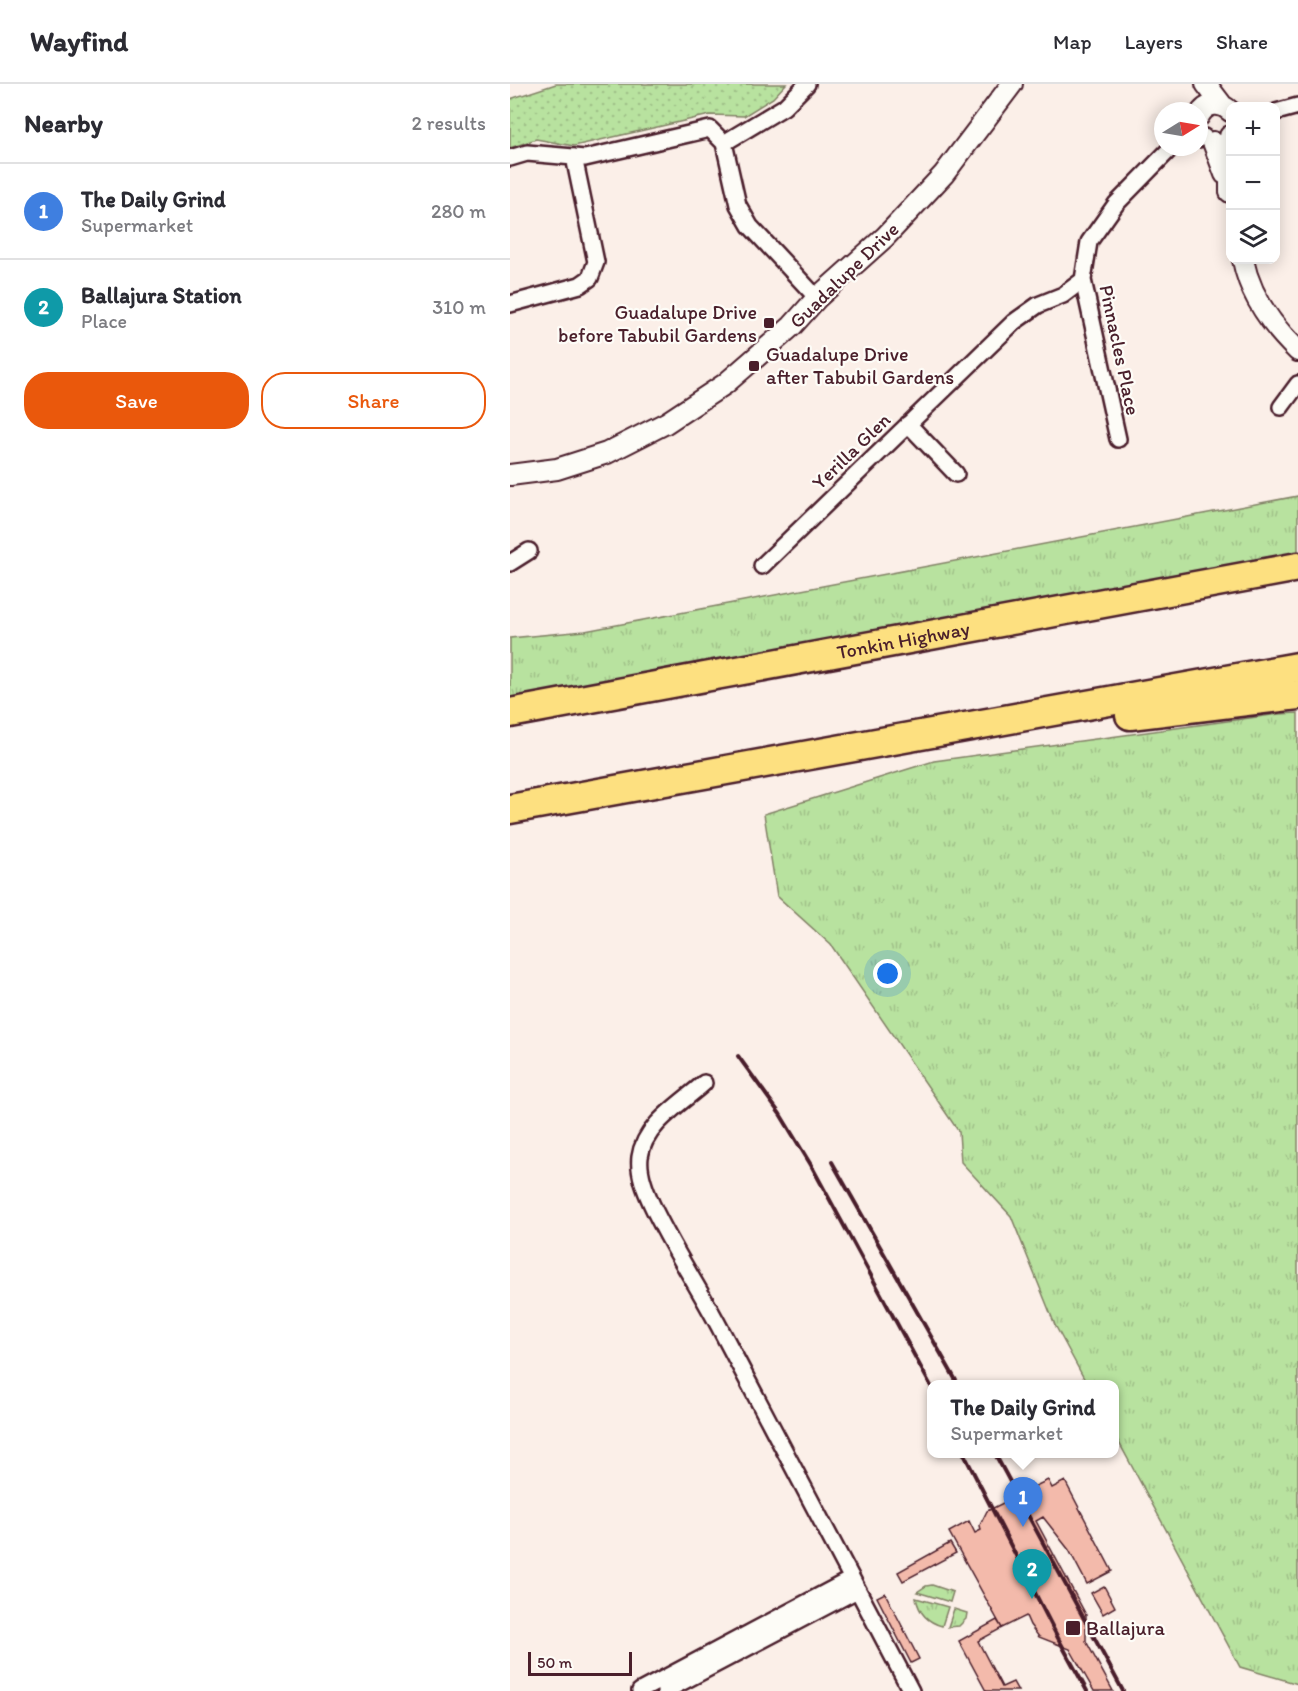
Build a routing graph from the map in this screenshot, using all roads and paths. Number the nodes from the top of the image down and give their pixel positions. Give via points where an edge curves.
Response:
1 (807, 84) edge
2 (1012, 84) edge
3 (1197, 84) edge
4 (1206, 84) edge
5 (1219, 110) edge
6 (1212, 137) edge
7 (724, 143) junction
8 (1163, 156) edge
9 (574, 157) junction
10 (510, 158) edge
11 (1226, 177) edge
12 (1244, 264) edge
13 (1083, 280) junction
14 (817, 298) junction
15 (510, 304) edge
16 (1298, 351) edge
17 (1298, 384) edge
18 (1281, 407) dead end
19 (908, 424) junction
20 (1118, 439) dead end
21 (956, 474) dead end
22 (510, 475) edge
23 (529, 551) dead end
24 (510, 563) edge
25 (762, 566) dead end
26 (1298, 567) edge
27 (1298, 667) edge
28 (1298, 695) edge
29 (510, 713) edge
30 (912, 736) junction
31 (510, 809) edge
32 (705, 1083) dead end
33 (854, 1584) junction
34 (640, 1691) edge
35 (665, 1691) edge
36 (911, 1691) edge

1 - 7 street via 784,107
2 - 14 street, Guadalupe Drive via 944,174 885,237
3 - 5 street
4 - 5 street
6 - 11 street
7 - 9 street via 710,129 585,158
7 - 14 street via 738,205 750,226
8 - 13 street, Pinnacles Place via 1116,204 1089,242
9 - 10 street via 527,153
9 - 15 street via 596,262 590,278 580,285
12 - 16 street via 1252,290
13 - 19 street, Yerilla Glen via 1014,322
13 - 20 street, Pinnacles Place
14 - 22 street, Guadalupe Drive via 792,326 725,384 666,423 607,453 557,469
17 - 18 street
19 - 21 street
19 - 25 street, Yerilla Glen
23 - 24 street
26 - 29 highway, Tonkin Highway
27 - 30 highway
28 - 30 highway via 1050,725
30 - 31 highway
32 - 33 street via 644,1140 640,1172 644,1186
33 - 34 street
33 - 35 street
33 - 36 street

